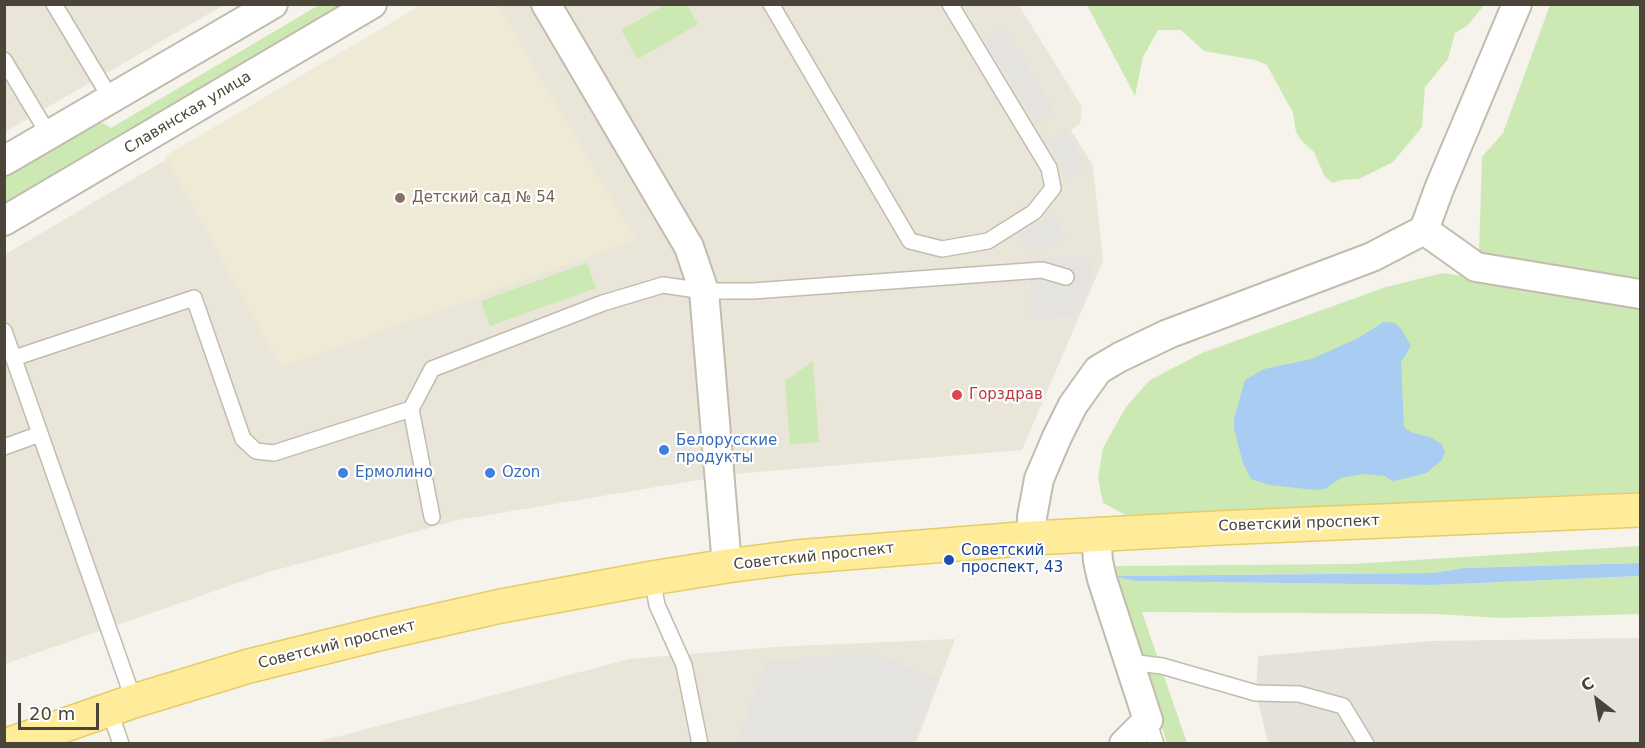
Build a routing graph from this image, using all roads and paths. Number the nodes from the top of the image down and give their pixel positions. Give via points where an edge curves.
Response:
1 (54, 4) edge
2 (372, 4) edge
3 (546, 4) edge
4 (771, 4) edge
5 (950, 4) edge
6 (1517, 4) edge
7 (257, 8) edge
8 (4, 60) edge
9 (111, 99) junction
10 (49, 135) junction
11 (4, 160) edge
12 (4, 221) edge
13 (1424, 230) junction
14 (1066, 277) dead end
15 (704, 291) junction
16 (1641, 294) edge
17 (4, 331) edge
18 (14, 358) junction
19 (411, 410) junction
20 (40, 435) junction
21 (4, 447) edge
22 (1641, 510) edge
23 (432, 517) dead end
24 (1096, 534) junction
25 (1033, 538) junction
26 (727, 566) junction
27 (652, 578) junction
28 (1128, 662) junction
29 (122, 705) junction
30 (1152, 732) edge
31 (10, 744) edge
32 (121, 744) edge
33 (700, 744) edge
34 (1124, 744) edge
35 (1366, 744) edge

1 - 9 lane
2 - 12 street, Славянская улица
3 - 15 street via 689,247
4 - 5 lane via 910,241 942,249 988,241 1034,212 1053,188 1049,168
6 - 13 street
7 - 9 street
8 - 10 lane
9 - 10 street
10 - 11 street
13 - 16 street via 1476,267
13 - 25 street via 1372,257 1168,334 1098,370 1073,405 1039,478 1032,517
14 - 15 lane via 1042,270 819,287
15 - 19 lane via 663,285 638,291 432,369
15 - 26 street
17 - 18 lane
18 - 19 lane via 194,298 243,439 256,451 274,453
18 - 20 lane
19 - 23 lane
20 - 21 lane
20 - 29 lane
22 - 24 main road, Советский проспект
24 - 25 main road, Советский проспект
24 - 28 street via 1102,579
25 - 26 main road, Советский проспект
26 - 27 main road, Советский проспект
27 - 29 main road, Советский проспект via 382,633 249,666
27 - 33 lane via 657,605 684,665
28 - 30 street
28 - 35 lane via 1162,666 1256,693 1299,694 1343,705
29 - 31 main road, Советский проспект
29 - 32 lane
30 - 34 street

